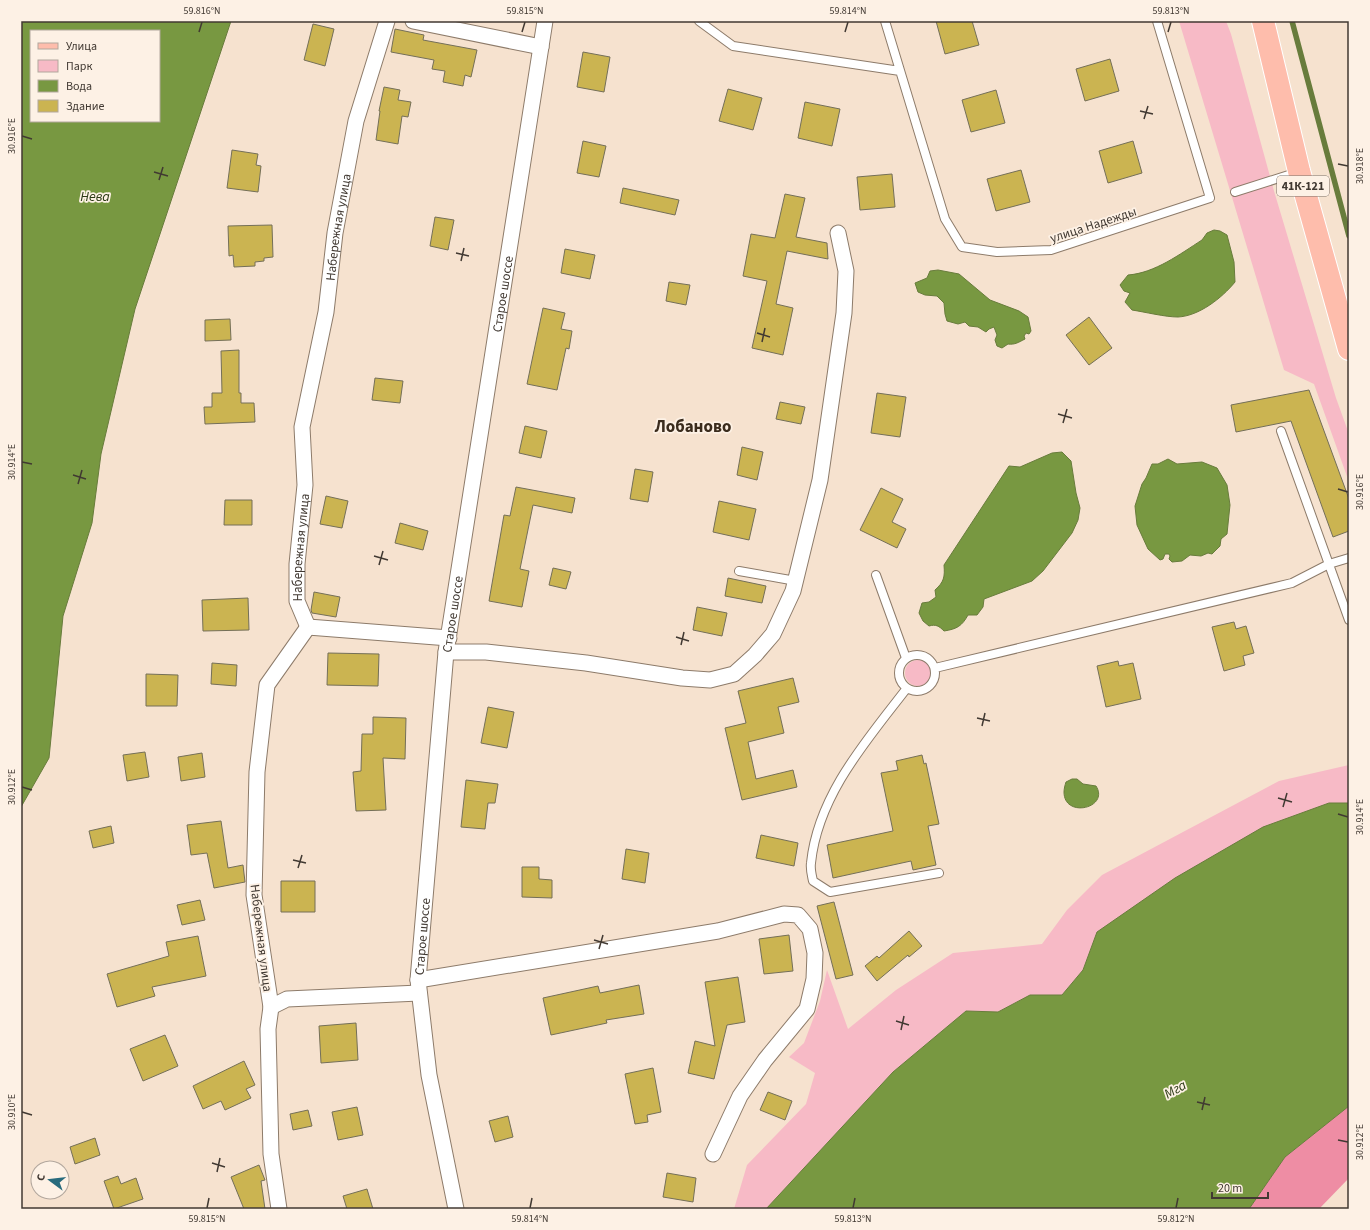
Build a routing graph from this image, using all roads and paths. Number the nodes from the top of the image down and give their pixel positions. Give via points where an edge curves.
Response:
1 (386, 21) edge
2 (413, 21) edge
3 (545, 21) edge
4 (699, 21) edge
5 (885, 21) edge
6 (1157, 21) edge
7 (1263, 21) edge
8 (541, 47) junction
9 (900, 71) junction
10 (1299, 172) junction
11 (1235, 192) dead end
12 (838, 233) dead end
13 (1343, 309) edge
14 (1349, 349) edge
15 (1281, 431) dead end
16 (1349, 558) edge
17 (1329, 564) junction
18 (739, 571) dead end
19 (876, 575) dead end
20 (796, 581) junction
21 (1349, 620) edge
22 (308, 627) junction
23 (448, 645) junction
24 (906, 658) junction
25 (935, 668) junction
26 (908, 688) junction
27 (939, 873) dead end
28 (419, 987) junction
29 (271, 1008) junction
30 (713, 1154) dead end
31 (279, 1209) edge
32 (456, 1209) edge

1 - 22 street, Набережная улица via 356,121 335,233 326,312 302,427 305,485 297,564 297,600
2 - 8 street
3 - 8 street, Старое шоссе
4 - 9 lane via 733,46
5 - 9 lane, улица Надежды
6 - 9 lane, улица Надежды via 1210,198 1052,250 997,252 962,247 945,219
7 - 10 main road, 41К-121
8 - 23 street, Старое шоссе
10 - 11 lane
10 - 13 main road, 41К-121
12 - 20 street via 846,271 844,313 820,480
13 - 14 main road, 41К-121
15 - 17 lane
16 - 17 lane
17 - 21 lane
17 - 25 lane via 1292,582
18 - 20 lane
19 - 24 lane
20 - 23 street via 773,634 755,656 734,674 710,680
22 - 23 street
22 - 29 street, Набережная улица via 267,685 257,772 254,896
23 - 28 street, Старое шоссе
24 - 25 lane via 913,655 926,657
24 - 26 lane via 899,670 902,683
25 - 26 lane via 935,675 928,687 921,690
26 - 27 lane via 866,741 839,783 820,823 810,864 813,881 830,892
28 - 29 street via 287,999
28 - 30 street via 718,931 784,914 798,915 810,929 815,953 814,979 807,1009 765,1060 740,1096
28 - 32 street, Старое шоссе via 429,1076
29 - 31 street, Набережная улица via 268,1029 271,1154

